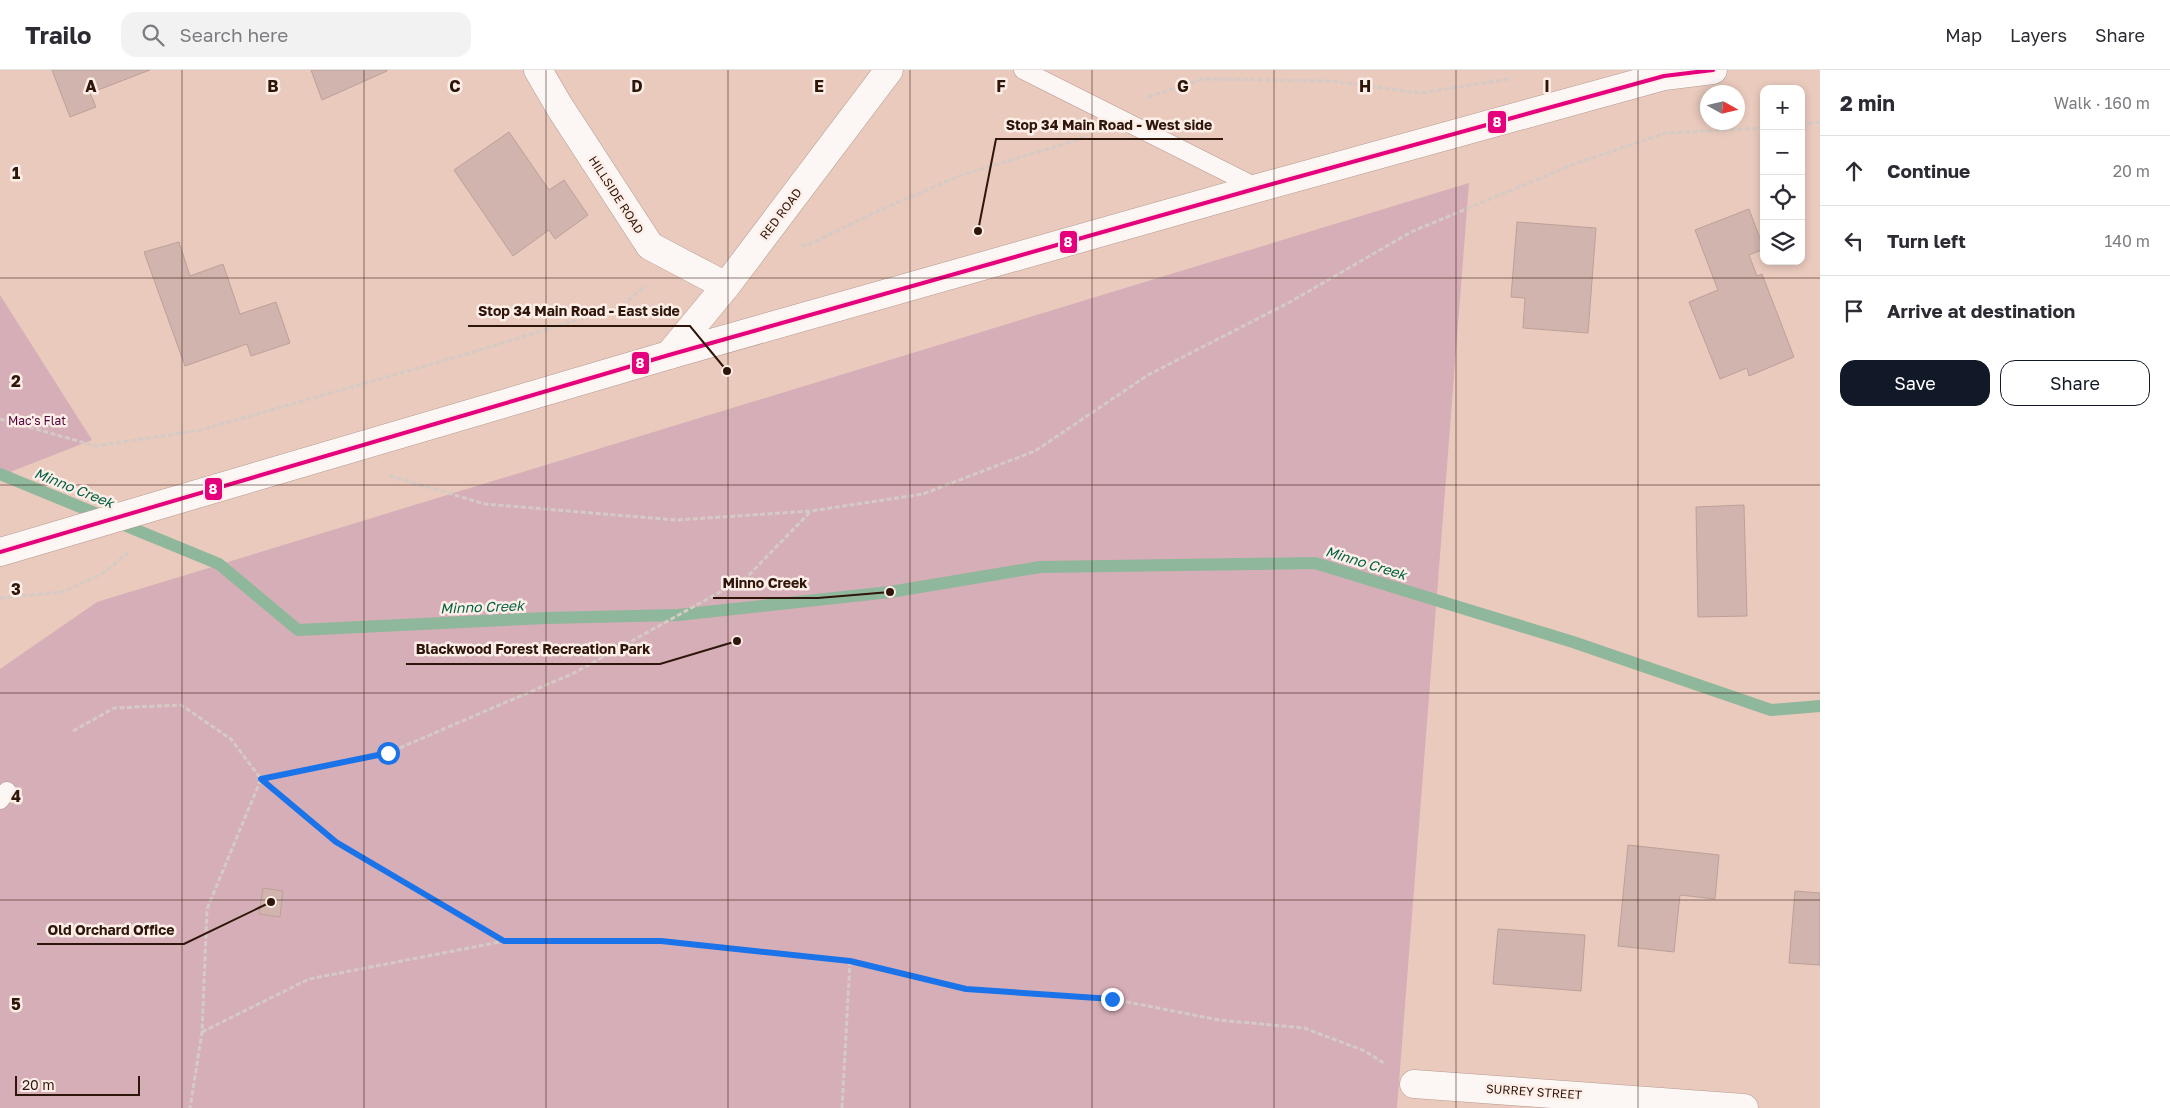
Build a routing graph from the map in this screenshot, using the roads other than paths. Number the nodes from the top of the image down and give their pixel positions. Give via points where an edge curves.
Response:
1 (538, 70) edge
2 (889, 70) edge
3 (1022, 70) edge
4 (1713, 70) edge
5 (1258, 188) junction
6 (726, 286) junction
7 (670, 355) junction
8 (0, 552) edge
9 (1414, 1084) road end
10 (1744, 1108) edge

1 - 6 main road, HILLSIDE ROAD via 650,246
2 - 6 main road, RED ROAD
3 - 5 lane
4 - 5 main road via 1664,76
5 - 7 main road
6 - 7 main road, RED ROAD
7 - 8 main road
9 - 10 main road, SURREY STREET

